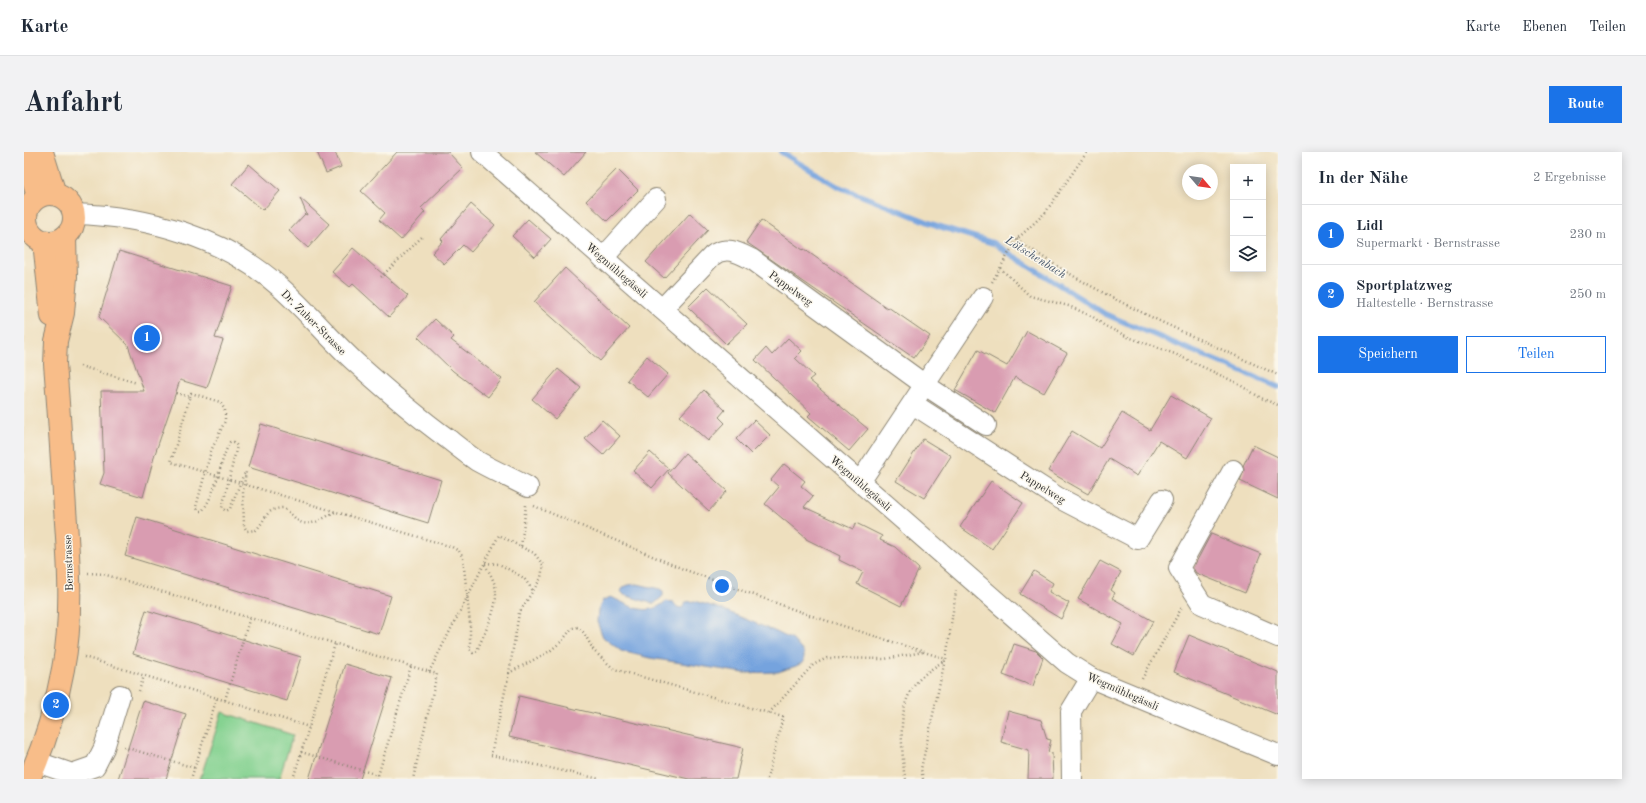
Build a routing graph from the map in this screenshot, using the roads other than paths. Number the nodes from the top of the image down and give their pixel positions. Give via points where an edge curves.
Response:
1 (24, 152) edge
2 (42, 152) edge
3 (482, 152) edge
4 (47, 195) junction
5 (656, 199) dead end
6 (74, 214) junction
7 (25, 217) edge
8 (65, 237) junction
9 (44, 242) junction
10 (603, 258) junction
11 (983, 297) dead end
12 (662, 309) junction
13 (56, 341) junction
14 (925, 385) junction
15 (913, 404) junction
16 (986, 425) dead end
17 (1233, 470) dead end
18 (860, 482) junction
19 (527, 494) road end
20 (1162, 500) dead end
21 (1278, 636) edge
22 (1091, 678) junction
23 (120, 695) dead end
24 (1278, 755) edge
25 (33, 770) edge
26 (1072, 779) edge

1 - 4 main road
2 - 4 main road
3 - 10 street, Wegmühlegässli
4 - 6 main road via 63,196
4 - 7 main road via 32,201
5 - 10 street
6 - 8 main road via 72,229
6 - 19 street, Dr. Zuber-Strasse via 103,214 148,222 196,237 240,258 279,286 354,361 416,416
7 - 9 main road via 28,230
8 - 9 main road via 55,242
8 - 13 main road, Bernstrasse via 66,284 63,313
9 - 13 main road, Bernstrasse
10 - 12 street, Wegmühlegässli
11 - 14 street
12 - 14 street, Pappelweg via 712,256 720,251 732,251 753,260
12 - 18 street, Wegmühlegässli
13 - 25 main road, Bernstrasse via 55,364 70,571 67,644 56,705
14 - 15 street
14 - 16 street, Pappelweg
15 - 18 street
15 - 20 street, Pappelweg via 1057,497 1138,539
17 - 21 street via 1179,568 1202,604
18 - 22 street, Wegmühlegässli via 1067,663
22 - 24 street, Wegmühlegässli
22 - 26 street via 1071,711
23 - 25 street via 104,748 95,766 72,774

